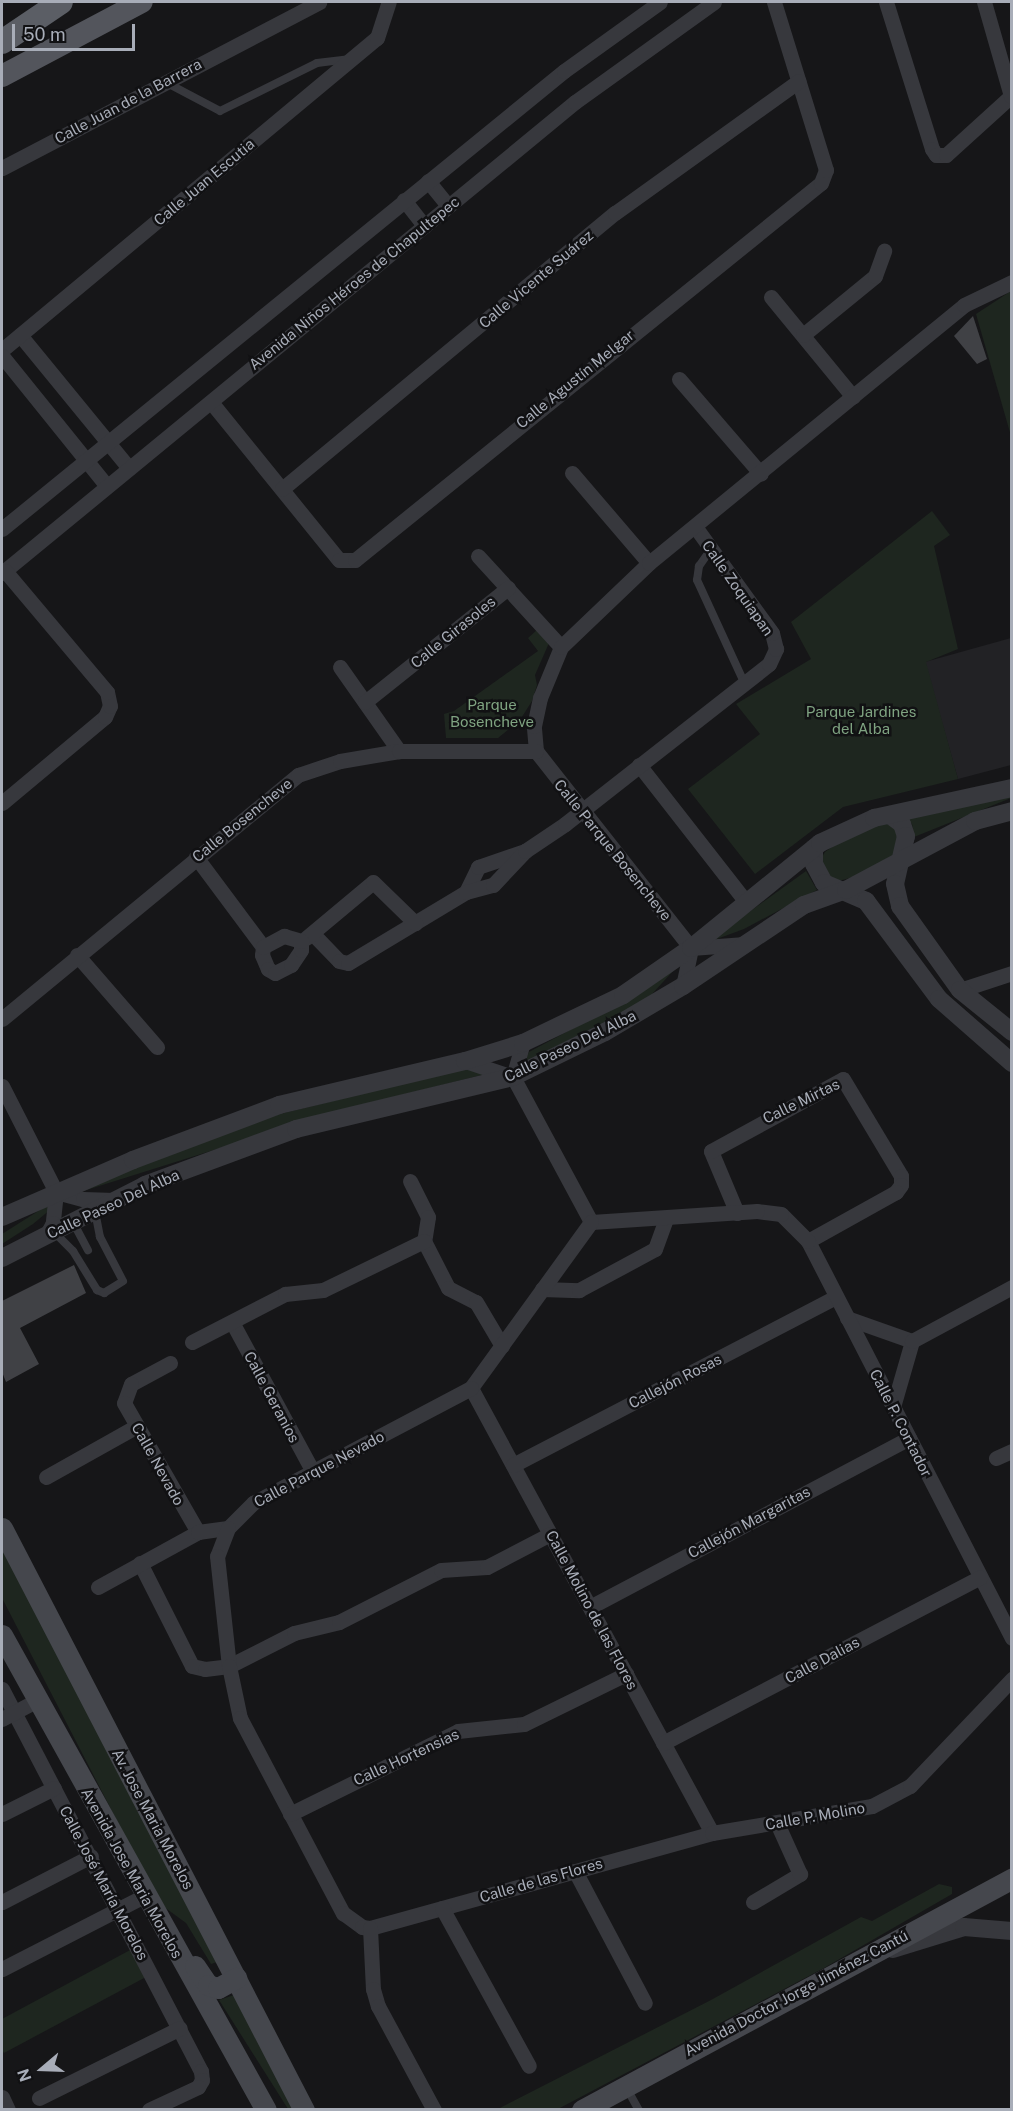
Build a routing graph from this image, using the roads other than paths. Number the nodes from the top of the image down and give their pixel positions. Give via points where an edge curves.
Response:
1 (45, 2) edge
2 (61, 2) edge
3 (142, 2) edge
4 (319, 2) edge
5 (389, 2) edge
6 (660, 2) edge
7 (714, 2) edge
8 (774, 2) edge
9 (885, 2) edge
10 (984, 2) edge
11 (2, 25) edge
12 (2, 42) edge
13 (1007, 58) edge
14 (351, 59) junction
15 (2, 76) edge
16 (799, 81) junction
17 (165, 82) junction
18 (1011, 96) edge
19 (2, 168) edge
20 (428, 181) junction
21 (404, 200) junction
22 (448, 206) junction
23 (424, 226) junction
24 (884, 251) dead end
25 (1011, 282) edge
26 (771, 297) dead end
27 (20, 335) junction
28 (803, 335) junction
29 (2, 350) edge
30 (2, 356) edge
31 (679, 379) dead end
32 (853, 397) junction
33 (211, 402) junction
34 (108, 440) junction
35 (85, 458) junction
36 (129, 468) junction
37 (572, 473) dead end
38 (761, 474) junction
39 (107, 486) junction
40 (282, 489) junction
41 (696, 528) junction
42 (2, 530) edge
43 (711, 549) junction
44 (478, 556) dead end
45 (649, 563) junction
46 (3, 572) edge
47 (508, 588) junction
48 (561, 647) junction
49 (340, 667) dead end
50 (744, 682) junction
51 (365, 702) junction
52 (399, 751) junction
53 (536, 751) junction
54 (639, 765) junction
55 (1011, 788) edge
56 (2, 803) edge
57 (580, 810) junction
58 (1011, 811) edge
59 (890, 815) junction
60 (814, 848) junction
61 (525, 851) junction
62 (196, 857) junction
63 (899, 862) junction
64 (846, 890) junction
65 (466, 892) junction
66 (747, 903) junction
67 (415, 923) junction
68 (307, 937) junction
69 (745, 944) junction
70 (263, 947) junction
71 (691, 948) junction
72 (77, 955) junction
73 (1011, 973) edge
74 (683, 986) junction
75 (960, 990) junction
76 (2, 1019) edge
77 (1011, 1032) edge
78 (523, 1043) junction
79 (157, 1047) dead end
80 (465, 1061) junction
81 (1011, 1063) edge
82 (513, 1077) junction
83 (2, 1086) edge
84 (410, 1182) dead end
85 (56, 1192) junction
86 (114, 1200) junction
87 (95, 1210) junction
88 (737, 1213) junction
89 (2, 1217) edge
90 (666, 1218) junction
91 (72, 1221) junction
92 (591, 1222) junction
93 (50, 1232) junction
94 (424, 1240) junction
95 (808, 1241) junction
96 (88, 1250) dead end
97 (2, 1258) edge
98 (1011, 1287) edge
99 (542, 1289) junction
100 (836, 1297) junction
101 (847, 1318) junction
102 (232, 1322) junction
103 (912, 1341) junction
104 (192, 1342) dead end
105 (502, 1346) junction
106 (170, 1363) dead end
107 (471, 1388) junction
108 (893, 1407) junction
109 (137, 1426) junction
110 (909, 1438) junction
111 (1011, 1451) edge
112 (996, 1458) dead end
113 (513, 1465) junction
114 (313, 1472) junction
115 (45, 1477) dead end
116 (2, 1528) edge
117 (228, 1528) junction
118 (198, 1532) junction
119 (550, 1534) junction
120 (140, 1563) junction
121 (980, 1577) junction
122 (98, 1587) dead end
123 (590, 1607) junction
124 (1004, 1608) edge
125 (2, 1635) edge
126 (1011, 1638) edge
127 (229, 1666) junction
128 (626, 1674) junction
129 (1011, 1679) edge
130 (2, 1689) edge
131 (37, 1700) junction
132 (8, 1716) edge
133 (663, 1743) junction
134 (54, 1788) junction
135 (2, 1814) edge
136 (290, 1814) junction
137 (777, 1823) junction
138 (712, 1833) junction
139 (91, 1856) junction
140 (575, 1871) junction
141 (1011, 1878) edge
142 (144, 1896) junction
143 (2, 1902) edge
144 (753, 1902) dead end
145 (442, 1908) junction
146 (118, 1909) junction
147 (370, 1928) junction
148 (1011, 1931) edge
149 (169, 1941) junction
150 (854, 1961) junction
151 (2, 1969) edge
152 (236, 1978) junction
153 (645, 2003) dead end
154 (180, 2028) junction
155 (530, 2066) dead end
156 (620, 2089) junction
157 (2, 2097) edge
158 (39, 2098) dead end
159 (8, 2109) edge
160 (149, 2109) edge
161 (266, 2109) edge
162 (304, 2109) edge
163 (434, 2109) edge
164 (582, 2109) edge
165 (594, 2109) edge
166 (639, 2109) edge

1 - 11 highway
2 - 12 highway
3 - 15 main road
4 - 17 street, Calle Juan de la Barrera
5 - 14 street, Calle Juan Escutia via 376,38
6 - 20 street via 564,71
7 - 22 street, Avenida Niños Héroes de Chapultepec via 575,102
8 - 16 street, Calle Agustín Melgar
9 - 18 street via 936,155 946,155
10 - 13 street
13 - 18 street
14 - 17 lane via 317,63 220,111
14 - 27 street, Calle Juan Escutia
16 - 40 street, Calle Vicente Suárez via 615,213
16 - 40 street, Calle Agustín Melgar via 826,170 821,183 355,560 339,560
17 - 19 street, Calle Juan de la Barrera
20 - 21 street
20 - 22 street
21 - 23 street
21 - 34 street
22 - 23 street, Avenida Niños Héroes de Chapultepec
23 - 33 street, Avenida Niños Héroes de Chapultepec
24 - 28 street via 875,276
25 - 32 street via 964,305
26 - 28 street
27 - 29 street, Calle Juan Escutia
27 - 34 street
28 - 32 street
30 - 35 street
31 - 38 street
32 - 38 street
33 - 36 street, Avenida Niños Héroes de Chapultepec
33 - 40 street, Calle Agustín Melgar
34 - 35 street
34 - 36 street
35 - 39 street
35 - 42 street
36 - 39 street, Avenida Niños Héroes de Chapultepec
37 - 45 street
38 - 41 street
39 - 46 street, Avenida Niños Héroes de Chapultepec
41 - 43 street, Calle Zoquiapan
41 - 45 street
43 - 50 lane via 699,566 697,580
43 - 50 street, Calle Zoquiapan via 772,633 776,649 769,663
44 - 47 street
45 - 48 street
46 - 56 street via 107,692 110,706 105,717
47 - 48 street, Calle Girasoles
47 - 51 street, Calle Girasoles
48 - 53 street via 540,698 534,726
49 - 51 street
50 - 54 street
51 - 52 street
52 - 53 street, Calle Bosencheve
52 - 62 street, Calle Bosencheve via 340,761 298,775
53 - 57 street, Calle Parque Bosencheve
54 - 57 street
54 - 66 street
55 - 59 street, Calle Paseo Del Alba
57 - 61 street
57 - 71 street, Calle Parque Bosencheve
58 - 63 street, Calle Paseo Del Alba via 975,821
59 - 60 street, Calle Paseo Del Alba via 874,818
59 - 63 street via 902,824 906,836 907,847
60 - 64 street via 814,864 824,884
60 - 66 street, Calle Paseo Del Alba
61 - 65 street via 493,885
61 - 65 street via 478,867
62 - 70 street
62 - 72 street, Calle Bosencheve
63 - 64 street, Calle Paseo Del Alba
63 - 75 street via 895,884 900,906
64 - 69 street, Calle Paseo Del Alba via 804,906
64 - 81 street via 880,915 939,999
65 - 67 street
66 - 71 street, Calle Paseo Del Alba
67 - 68 street via 343,963
67 - 68 street via 373,882
68 - 70 street via 284,936
68 - 70 street via 298,957 275,973 264,962
69 - 71 street
69 - 74 street, Calle Paseo Del Alba
71 - 74 street
71 - 78 street, Calle Paseo Del Alba via 623,995
72 - 76 street, Calle Bosencheve
72 - 79 street
73 - 75 street
74 - 82 street, Calle Paseo Del Alba via 605,1032
75 - 77 street
78 - 80 street, Calle Paseo Del Alba
78 - 82 street
80 - 82 street
80 - 85 street, Calle Paseo Del Alba via 279,1105
82 - 86 street, Calle Paseo Del Alba via 296,1129
82 - 92 street
83 - 85 street
84 - 94 street via 428,1217
85 - 86 street via 83,1199
85 - 89 street, Calle Paseo Del Alba
85 - 93 street
86 - 87 street, Calle Paseo Del Alba
87 - 91 street, Calle Paseo Del Alba
87 - 93 lane via 100,1237 122,1284 99,1293 73,1251
88 - 90 street
88 - 95 street, Calle P. Contador via 781,1214
88 - 95 street, Calle Mirtas via 711,1151 843,1078 901,1176 901,1185 896,1192
90 - 92 street
90 - 99 street via 655,1249 579,1290
91 - 93 street, Calle Paseo Del Alba
91 - 96 lane
92 - 99 street, Calle Parque Nevado
93 - 97 street, Calle Paseo Del Alba
94 - 102 street via 323,1290 285,1294
94 - 105 street via 448,1288 476,1302
95 - 100 street, Calle P. Contador
98 - 103 street
99 - 105 street, Calle Parque Nevado
100 - 101 street, Calle P. Contador
100 - 113 street, Callejón Rosas
101 - 103 street
101 - 108 street, Calle P. Contador
102 - 104 street
102 - 114 street, Calle Geranios
103 - 108 street
105 - 107 street, Calle Parque Nevado
106 - 109 street, Calle Nevado via 131,1384 125,1394 124,1403
107 - 113 street, Calle Molino de las Flores
107 - 114 street, Calle Parque Nevado
108 - 110 street, Calle P. Contador
109 - 115 street
109 - 118 street, Calle Nevado
110 - 121 street, Calle P. Contador
110 - 123 street, Callejón Margaritas
111 - 112 street
113 - 119 street, Calle Molino de las Flores
114 - 117 street, Calle Parque Nevado via 253,1503
116 - 152 main road, Av. Jose Maria Morelos
117 - 118 street
117 - 127 street, Calle Parque Nevado via 217,1556
118 - 120 street
119 - 123 street, Calle Molino de las Flores
119 - 127 street via 487,1567 434,1573 339,1622 294,1633
120 - 122 street
120 - 127 street via 192,1666 197,1670
121 - 124 street, Calle P. Contador
121 - 133 street, Calle Dalias
123 - 128 street, Calle Molino de las Flores
124 - 126 street, Calle P. Contador
125 - 131 main road, Avenida Jose Maria Morelos
127 - 136 street, Calle Parque Nevado via 246,1733
128 - 133 street, Calle Molino de las Flores
128 - 136 street, Calle Hortensias via 524,1724 458,1731
129 - 137 street, Calle P. Molino via 910,1786 853,1812
130 - 132 street, Calle José María Morelos
131 - 132 street
131 - 142 main road, Avenida Jose Maria Morelos
132 - 134 street, Calle José María Morelos
133 - 138 street, Calle Molino de las Flores
134 - 135 street
134 - 139 street, Calle José María Morelos
136 - 147 street, Calle Parque Nevado via 343,1913 350,1921
137 - 138 street, Calle P. Molino
137 - 144 street via 800,1874
138 - 140 street, Calle de las Flores
139 - 143 street
139 - 146 street, Calle José María Morelos
140 - 145 street, Calle de las Flores
140 - 153 street
141 - 150 main road, Avenida Doctor Jorge Jiménez Cantú
142 - 146 street
142 - 149 main road, Avenida Jose Maria Morelos
145 - 147 street, Calle de las Flores
145 - 155 street
146 - 151 street
146 - 154 street, Calle José María Morelos
147 - 163 street via 372,1989 378,2006
148 - 150 street via 964,1927
149 - 152 main road via 186,1953 208,1985 218,1988
149 - 161 main road, Avenida Jose Maria Morelos
150 - 156 main road, Avenida Doctor Jorge Jiménez Cantú
152 - 162 main road, Av. Jose Maria Morelos
154 - 158 street
154 - 160 street, Calle José María Morelos via 202,2080 198,2086
156 - 164 main road, Avenida Doctor Jorge Jiménez Cantú
156 - 165 main road
156 - 166 lane
157 - 159 street

